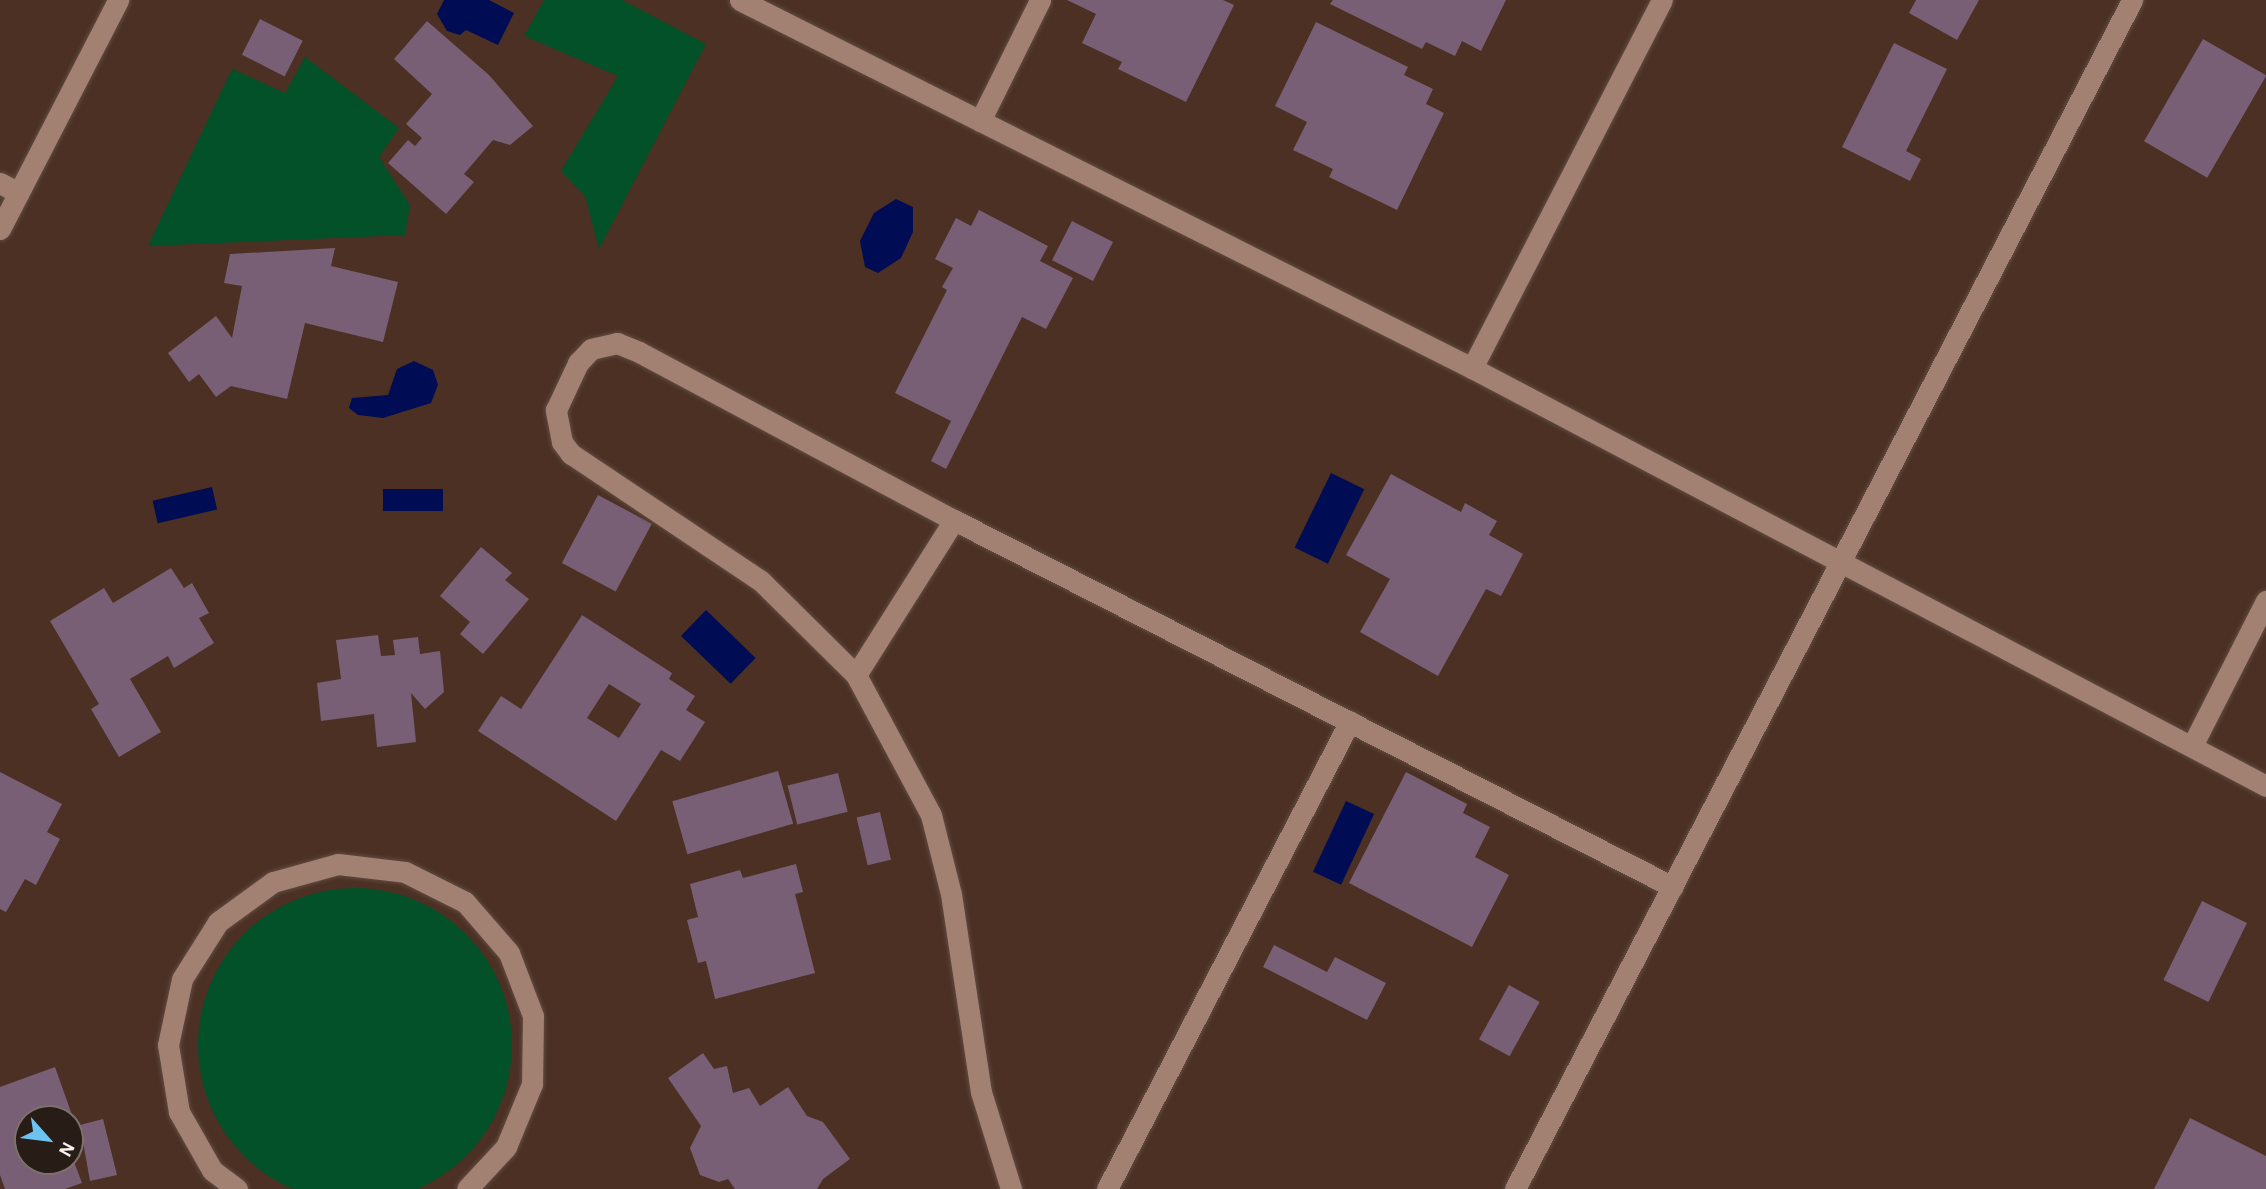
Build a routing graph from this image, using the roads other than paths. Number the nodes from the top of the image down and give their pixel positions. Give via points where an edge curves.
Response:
1 (118, 0) edge
2 (740, 0) edge
3 (1040, 0) edge
4 (1662, 0) edge
5 (2132, 0) edge
6 (980, 121) junction
7 (9, 188) edge
8 (0, 229) edge
9 (1472, 368) junction
10 (954, 520) junction
11 (1840, 565) junction
12 (2266, 601) edge
13 (856, 675) junction
14 (1350, 721) junction
15 (2192, 746) junction
16 (2266, 786) edge
17 (1672, 887) junction
18 (237, 1189) edge
19 (467, 1189) edge
20 (1011, 1189) edge
21 (1107, 1189) edge
22 (1515, 1189) edge

1 - 7 street
2 - 6 street
3 - 6 street
4 - 9 street
5 - 11 street
6 - 9 street
7 - 8 street
9 - 11 street
10 - 13 street
10 - 13 street via 639,352 605,343 591,349 578,363 556,410 562,442 571,454 761,581
10 - 14 street
11 - 15 street
11 - 17 street
12 - 15 street
13 - 20 street via 931,815 951,894 981,1093
14 - 17 street
14 - 21 street
15 - 16 street
17 - 22 street
18 - 19 street via 212,1170 179,1112 168,1045 182,979 218,922 273,882 338,864 405,872 465,902 509,953 533,1016 531,1084 506,1147

